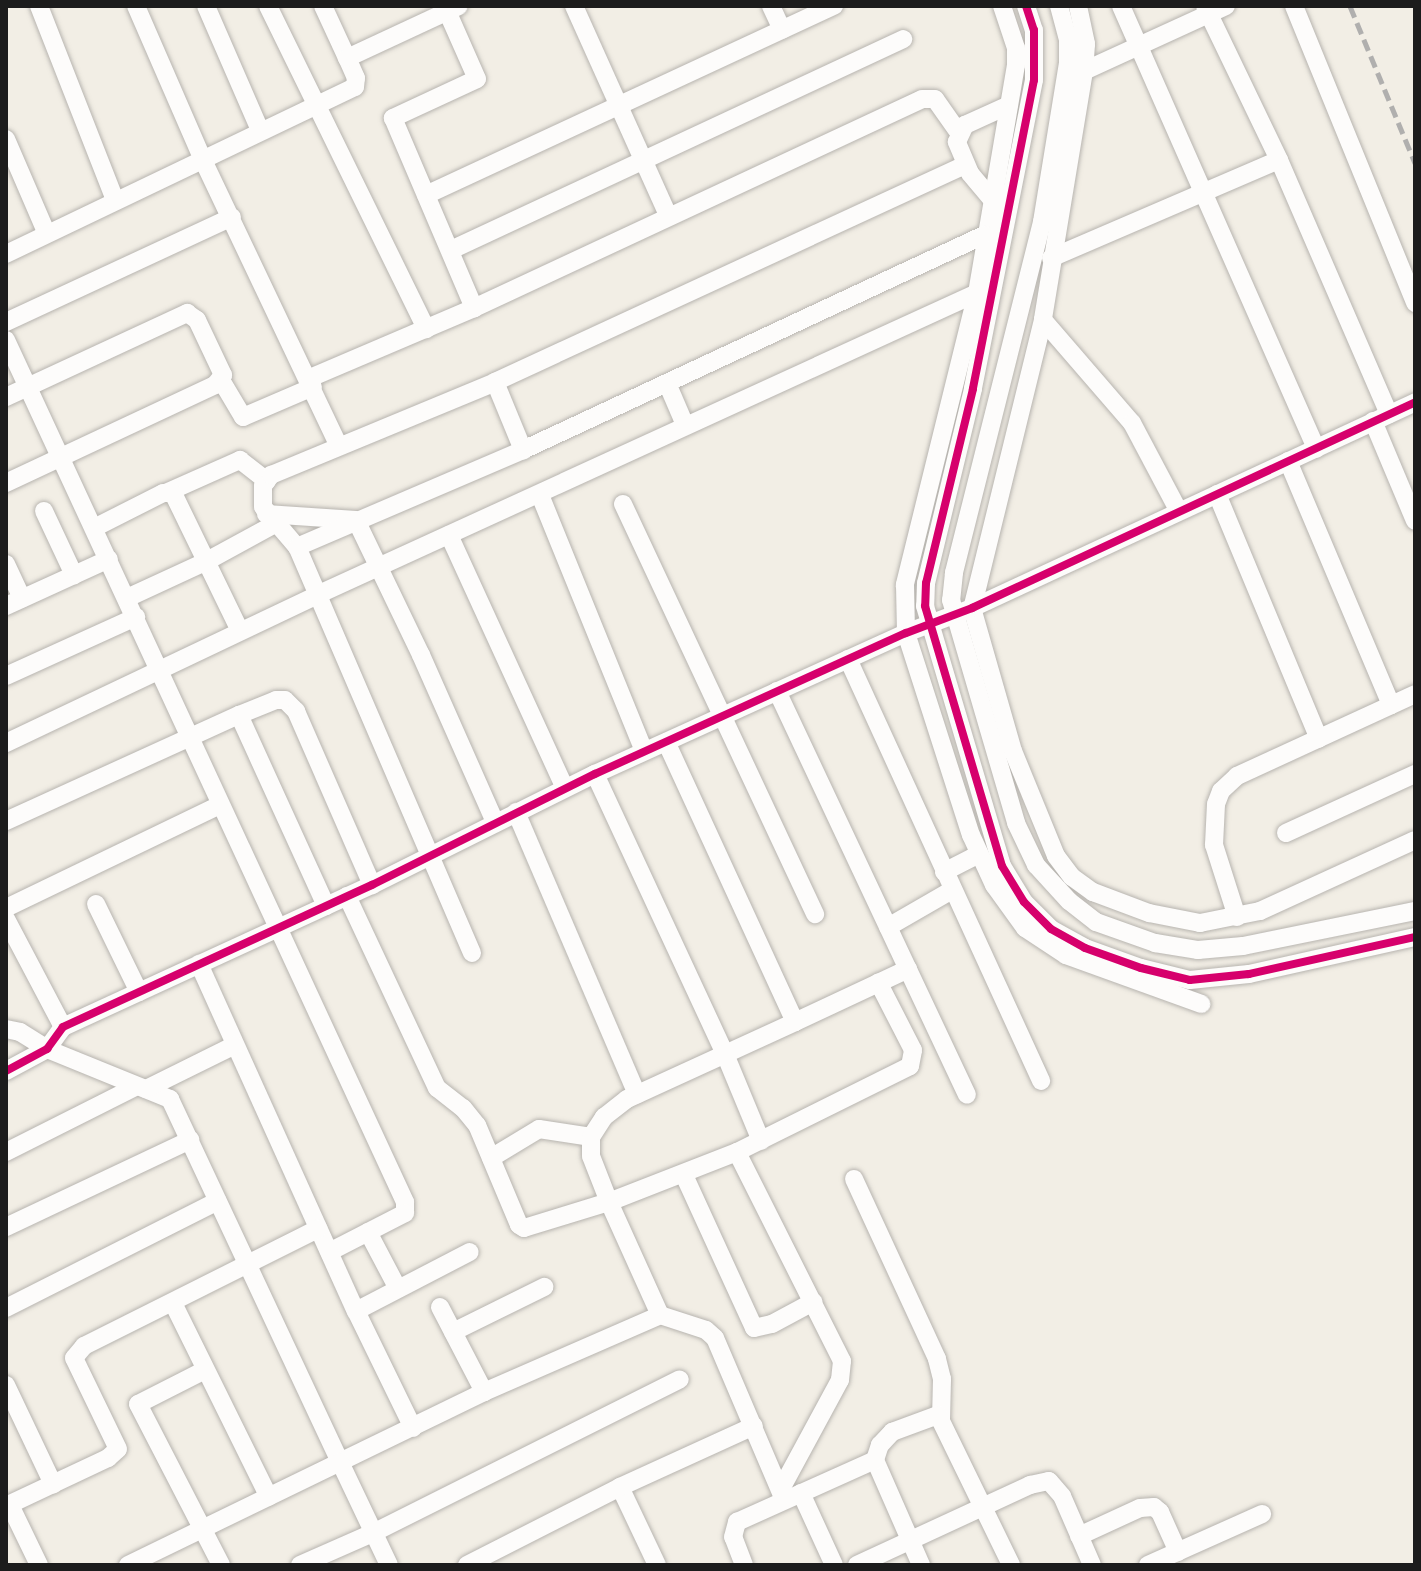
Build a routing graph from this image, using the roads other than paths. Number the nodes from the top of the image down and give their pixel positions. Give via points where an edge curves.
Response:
1 (39, 6) edge
2 (136, 6) edge
3 (206, 6) edge
4 (268, 6) edge
5 (323, 6) edge
6 (574, 6) edge
7 (771, 6) edge
8 (834, 6) edge
9 (1002, 6) edge
10 (1026, 6) edge
11 (1059, 6) edge
12 (1078, 6) edge
13 (1121, 6) edge
14 (1294, 6) edge
15 (453, 8) edge
16 (1213, 9) edge
17 (782, 30) junction
18 (903, 39) dead end
19 (1139, 46) junction
20 (347, 58) junction
21 (1084, 71) junction
22 (319, 104) junction
23 (616, 104) junction
24 (1009, 105) junction
25 (260, 130) junction
26 (959, 133) junction
27 (6, 139) edge
28 (202, 158) junction
29 (641, 160) junction
30 (1279, 160) junction
31 (965, 165) junction
32 (1204, 194) junction
33 (426, 195) junction
34 (115, 200) junction
35 (994, 202) junction
36 (668, 215) junction
37 (232, 217) junction
38 (46, 232) junction
39 (984, 235) junction
40 (451, 250) junction
41 (6, 254) edge
42 (1051, 258) junction
43 (977, 293) junction
44 (1415, 303) edge
45 (474, 308) junction
46 (1043, 320) junction
47 (6, 322) edge
48 (426, 329) junction
49 (6, 340) edge
50 (221, 380) junction
51 (495, 382) junction
52 (312, 383) junction
53 (667, 383) junction
54 (28, 387) junction
55 (6, 397) edge
56 (1415, 402) edge
57 (1381, 418) junction
58 (685, 425) junction
59 (339, 446) junction
60 (1316, 449) junction
61 (523, 450) junction
62 (62, 458) junction
63 (1288, 461) junction
64 (267, 481) junction
65 (6, 483) edge
66 (168, 492) junction
67 (1217, 494) junction
68 (540, 495) junction
69 (623, 504) dead end
70 (1178, 510) junction
71 (44, 511) dead end
72 (271, 519) junction
73 (356, 520) junction
74 (1415, 521) edge
75 (94, 528) junction
76 (449, 535) junction
77 (297, 547) junction
78 (109, 559) junction
79 (207, 561) junction
80 (6, 564) edge
81 (378, 567) junction
82 (74, 575) junction
83 (317, 595) junction
84 (127, 598) junction
85 (14, 602) edge
86 (972, 608) junction
87 (953, 616) junction
88 (136, 617) junction
89 (928, 626) junction
90 (240, 631) junction
91 (906, 633) junction
92 (848, 659) junction
93 (159, 671) junction
94 (6, 676) edge
95 (777, 691) junction
96 (1415, 694) edge
97 (1391, 705) junction
98 (239, 715) junction
99 (721, 717) junction
100 (192, 737) junction
101 (1319, 739) junction
102 (666, 742) junction
103 (6, 743) edge
104 (644, 751) junction
105 (595, 774) junction
106 (1415, 774) edge
107 (565, 788) junction
108 (220, 805) junction
109 (516, 812) junction
110 (6, 821) edge
111 (495, 822) junction
112 (1286, 833) dead end
113 (1415, 840) edge
114 (979, 854) junction
115 (427, 856) junction
116 (944, 872) junction
117 (372, 885) junction
118 (952, 890) junction
119 (347, 896) junction
120 (96, 904) dead end
121 (326, 906) junction
122 (6, 908) edge
123 (1415, 911) edge
124 (815, 914) dead end
125 (1237, 917) junction
126 (6, 919) edge
127 (888, 927) junction
128 (278, 928) junction
129 (1415, 937) edge
130 (472, 953) dead end
131 (199, 964) junction
132 (908, 969) junction
133 (878, 982) junction
134 (139, 992) junction
135 (1201, 1004) dead end
136 (795, 1022) junction
137 (63, 1027) junction
138 (6, 1029) edge
139 (235, 1045) junction
140 (47, 1049) junction
141 (725, 1054) junction
142 (6, 1071) edge
143 (1041, 1081) dead end
144 (140, 1088) junction
145 (637, 1094) junction
146 (967, 1095) dead end
147 (591, 1137) junction
148 (190, 1140) junction
149 (761, 1141) junction
150 (6, 1152) edge
151 (737, 1152) junction
152 (491, 1158) junction
153 (684, 1175) junction
154 (854, 1179) dead end
155 (218, 1201) junction
156 (609, 1202) junction
157 (6, 1227) edge
158 (318, 1229) junction
159 (368, 1232) junction
160 (329, 1252) junction
161 (470, 1252) dead end
162 (250, 1265) junction
163 (544, 1287) dead end
164 (398, 1289) junction
165 (813, 1302) junction
166 (173, 1303) junction
167 (440, 1307) dead end
168 (6, 1308) edge
169 (356, 1311) junction
170 (660, 1315) junction
171 (453, 1332) junction
172 (205, 1370) junction
173 (680, 1379) dead end
174 (6, 1385) edge
175 (484, 1392) junction
176 (138, 1404) junction
177 (941, 1419) junction
178 (106, 1421) junction
179 (754, 1426) junction
180 (413, 1428) junction
181 (875, 1460) junction
182 (340, 1462) junction
183 (53, 1484) junction
184 (620, 1487) junction
185 (789, 1494) junction
186 (269, 1497) junction
187 (8, 1506) edge
188 (983, 1506) junction
189 (1262, 1514) dead end
190 (202, 1530) junction
191 (373, 1533) junction
192 (1079, 1536) junction
193 (909, 1539) junction
194 (1178, 1552) junction
195 (1153, 1564) edge
196 (39, 1565) edge
197 (128, 1565) edge
198 (221, 1565) edge
199 (300, 1565) edge
200 (389, 1565) edge
201 (467, 1565) edge
202 (657, 1565) edge
203 (744, 1565) edge
204 (834, 1565) edge
205 (857, 1565) edge
206 (921, 1565) edge
207 (1011, 1565) edge
208 (1092, 1565) edge

1 - 34 street
2 - 28 street
3 - 25 street
4 - 22 street
5 - 20 street
6 - 23 street
7 - 17 street
8 - 17 street
9 - 24 street via 1016,48
10 - 89 street via 1034,30 1034,80 973,389 926,583
11 - 87 street via 1068,63 1042,222 954,573
12 - 21 street via 1086,44
13 - 19 street
14 - 44 street
15 - 20 street
15 - 33 street via 477,79 393,118
16 - 19 street
16 - 30 street
17 - 23 street
18 - 29 street
19 - 21 street
19 - 32 street
20 - 22 street via 358,84
21 - 42 street
22 - 25 street
22 - 48 street
23 - 29 street
23 - 33 street
24 - 26 street via 975,118
24 - 35 street
25 - 28 street
26 - 31 street
26 - 36 street via 935,99 922,99
27 - 38 street
28 - 34 street
28 - 37 street
29 - 36 street
29 - 40 street
30 - 32 street
30 - 57 street
31 - 35 street
31 - 51 street
32 - 42 street
32 - 60 street
33 - 40 street
34 - 38 street
35 - 39 street
36 - 45 street
37 - 47 street
37 - 52 street
38 - 41 street
39 - 43 street
39 - 53 street
40 - 45 street
42 - 46 street
43 - 58 street
43 - 91 street via 905,585
45 - 48 street
46 - 70 street via 1132,423
46 - 86 street
48 - 52 street
49 - 54 street
50 - 52 street via 243,417
50 - 54 street via 221,368 197,320 187,313
50 - 62 street
51 - 59 street
51 - 61 street
52 - 59 street
53 - 58 street
53 - 61 street
54 - 55 street
54 - 62 street
56 - 57 street
57 - 60 street
57 - 74 street
58 - 68 street
59 - 64 street
60 - 63 street
61 - 73 street
62 - 65 street
62 - 75 street
63 - 67 street
63 - 97 street
64 - 66 street via 240,460
64 - 72 street via 261,495
66 - 75 street
66 - 79 street via 177,499
67 - 70 street
67 - 101 street
68 - 76 street
68 - 104 street
69 - 99 street
70 - 86 street
71 - 82 street
72 - 73 street
72 - 77 street
72 - 79 street
73 - 77 street
73 - 81 street
75 - 78 street
76 - 81 street
76 - 107 street
77 - 83 street
78 - 82 street
78 - 84 street
79 - 84 street
79 - 90 street
80 - 85 street
81 - 83 street
81 - 111 street
82 - 85 street
83 - 90 street
83 - 115 street
84 - 88 street
86 - 87 street
86 - 125 street via 1013,751 1056,856 1072,877 1093,892 1149,913 1200,923
87 - 89 street
87 - 123 street via 1016,823 1047,879 1096,922 1155,943 1198,950 1243,946
88 - 93 street
88 - 94 street
89 - 91 street
89 - 129 street via 1002,866 1024,902 1051,929 1085,948 1190,980 1249,974
90 - 93 street
91 - 92 street
91 - 114 street
92 - 95 street
92 - 116 street
93 - 100 street
93 - 103 street
95 - 99 street
95 - 127 street
96 - 97 street
97 - 101 street
98 - 100 street
98 - 117 street via 276,700 285,700 296,711
98 - 121 street
99 - 102 street
99 - 124 street
100 - 108 street
100 - 110 street
101 - 125 street via 1237,776 1221,791 1214,845
102 - 104 street
102 - 136 street
104 - 105 street
105 - 107 street
105 - 141 street
106 - 112 street
107 - 109 street
108 - 122 street
108 - 128 street
109 - 111 street
109 - 145 street
111 - 115 street
113 - 125 street via 1290,901
114 - 116 street
114 - 135 street via 1011,911 1044,943
115 - 117 street
115 - 130 street
116 - 118 street
117 - 119 street
118 - 127 street
118 - 143 street
119 - 121 street
119 - 152 street via 437,1088 471,1116
120 - 134 street
121 - 128 street
126 - 137 street
127 - 132 street
128 - 131 street
128 - 159 street via 405,1202 405,1213
131 - 134 street
131 - 139 street
132 - 133 street
132 - 146 street
133 - 136 street
133 - 149 street via 913,1050 910,1066
134 - 137 street
136 - 141 street
137 - 140 street
138 - 140 street via 30,1036
139 - 144 street
139 - 158 street
140 - 142 street
140 - 144 street
141 - 145 street
141 - 149 street
144 - 148 street via 170,1099
144 - 150 street
145 - 147 street via 616,1105
147 - 152 street via 539,1129
147 - 156 street via 591,1156
148 - 155 street
148 - 157 street
149 - 151 street
151 - 153 street
151 - 165 street
152 - 156 street via 524,1228
153 - 156 street
153 - 165 street via 754,1328
154 - 177 street via 937,1359
155 - 162 street
155 - 168 street
156 - 170 street
158 - 160 street
158 - 162 street
159 - 160 street
159 - 164 street
160 - 169 street
161 - 164 street
162 - 166 street
162 - 182 street
163 - 171 street
164 - 169 street
165 - 185 street via 843,1371
166 - 172 street
166 - 178 street via 77,1352 78,1366
167 - 171 street
169 - 180 street
170 - 175 street
170 - 179 street via 715,1338
171 - 175 street
172 - 176 street
172 - 186 street
173 - 191 street
174 - 183 street
175 - 180 street
176 - 178 street
176 - 190 street
177 - 181 street via 932,1415 892,1432
177 - 188 street
178 - 183 street via 118,1449 114,1454
179 - 184 street
179 - 185 street
180 - 182 street
181 - 185 street
181 - 193 street
182 - 186 street
182 - 191 street
183 - 187 street
184 - 201 street
184 - 202 street
185 - 203 street via 733,1528
185 - 204 street
186 - 190 street
187 - 196 street
188 - 192 street via 1049,1481 1062,1496
188 - 193 street
188 - 207 street
189 - 194 street
190 - 197 street
190 - 198 street
191 - 199 street
191 - 200 street
192 - 194 street via 1140,1508 1154,1507
192 - 208 street
193 - 205 street
193 - 206 street
194 - 195 street

